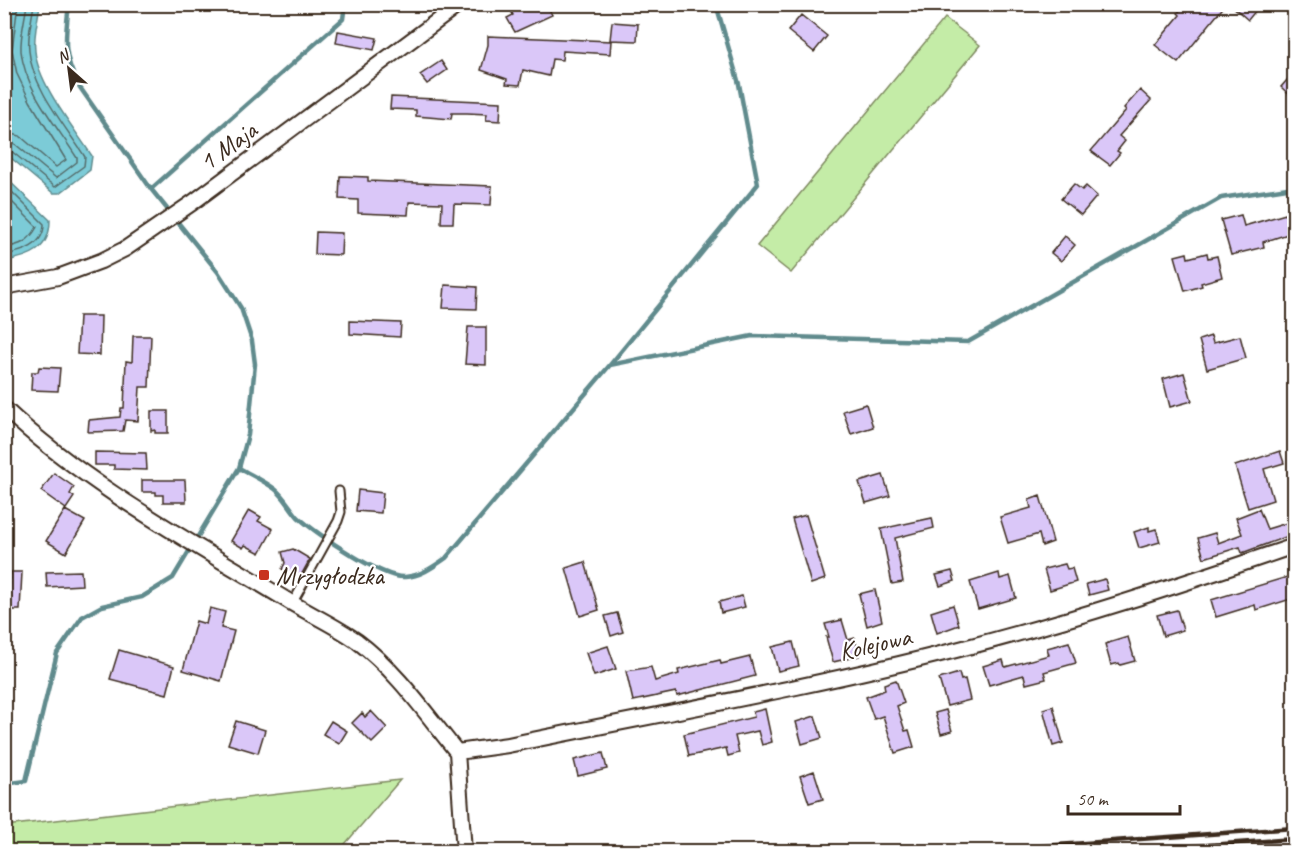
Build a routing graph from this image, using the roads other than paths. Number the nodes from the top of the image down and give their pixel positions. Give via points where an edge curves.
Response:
1 (460, 4) edge
2 (4, 287) edge
3 (4, 408) edge
4 (339, 491) dead end
5 (1294, 546) edge
6 (292, 604) junction
7 (457, 752) junction
8 (464, 852) edge

1 - 2 street, 1 Maja via 152,232 80,269
3 - 6 street via 91,477
4 - 6 lane via 340,512 332,533
5 - 7 street, Kolejowa via 957,650 819,682
6 - 7 street via 355,640 383,664
7 - 8 street

